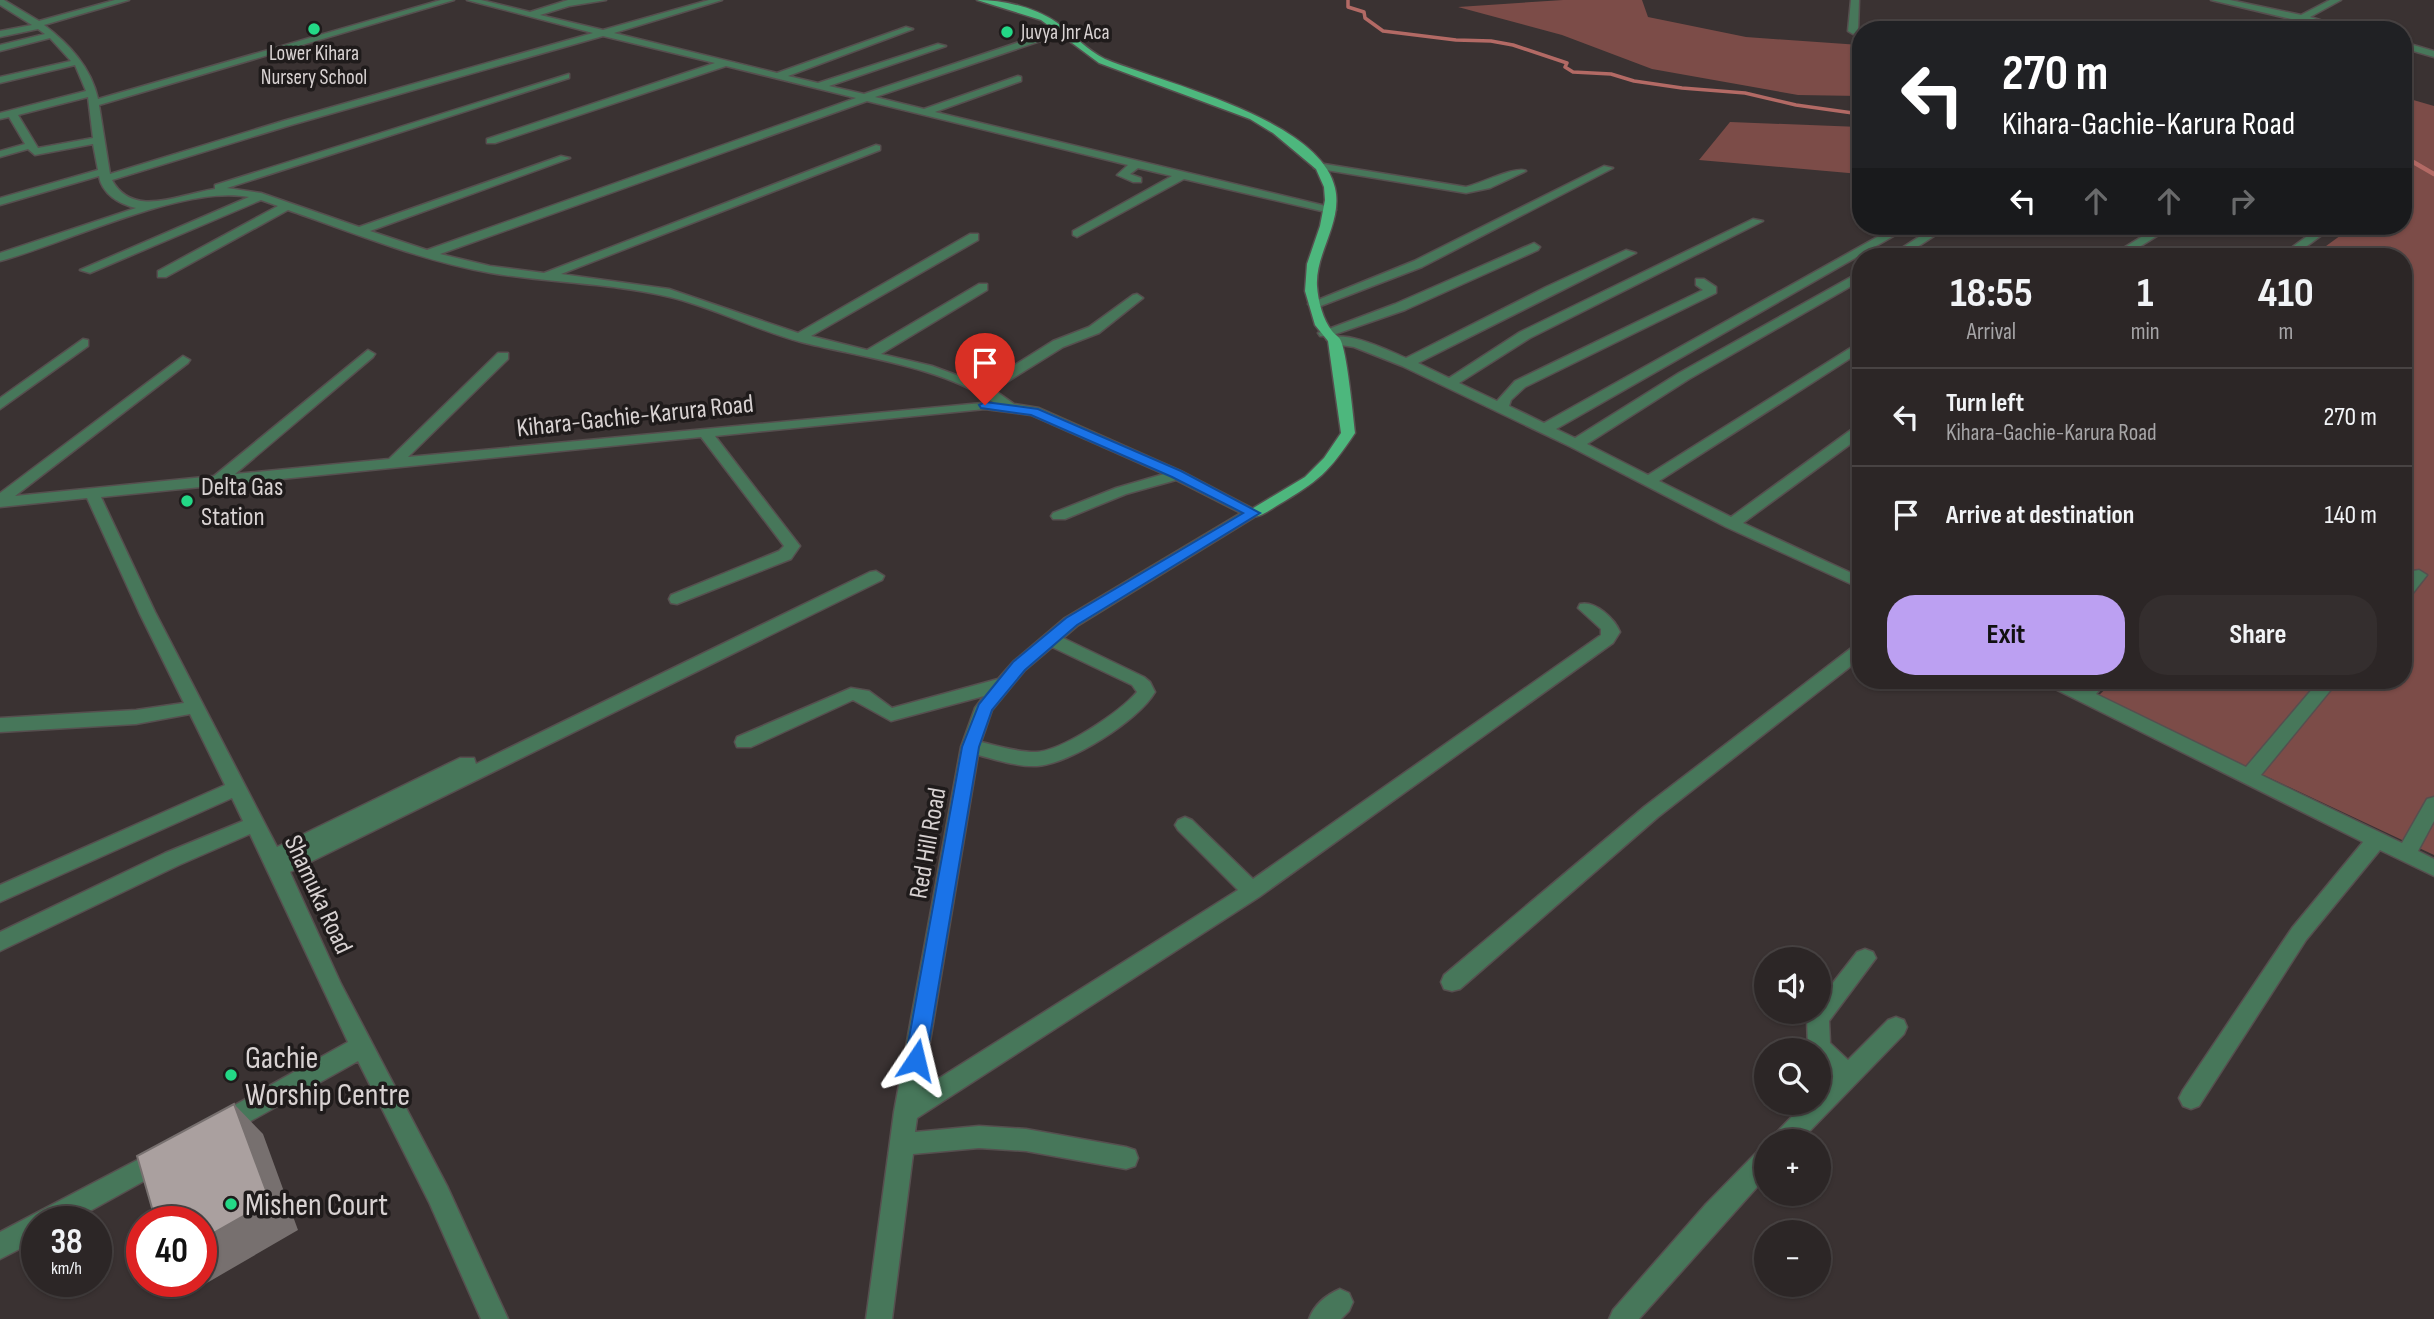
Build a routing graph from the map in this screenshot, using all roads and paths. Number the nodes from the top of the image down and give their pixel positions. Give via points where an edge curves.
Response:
1 (125, 0) edge
2 (450, 0) edge
3 (544, 0) edge
4 (601, 0) edge
5 (718, 0) edge
6 (981, 0) edge
7 (1855, 0) edge
8 (2215, 0) edge
9 (2337, 0) edge
10 (0, 1) edge
11 (482, 1) edge
12 (509, 10) junction
13 (530, 15) junction
14 (2304, 17) junction
15 (1854, 21) edge
16 (2318, 21) edge
17 (39, 24) junction
18 (909, 29) dead end
19 (1061, 31) junction
20 (600, 33) junction
21 (0, 34) edge
22 (53, 35) junction
23 (2434, 38) edge
24 (2412, 44) edge
25 (941, 47) dead end
26 (0, 48) edge
27 (2412, 48) edge
28 (2434, 54) edge
29 (77, 62) junction
30 (725, 63) junction
31 (566, 76) dead end
32 (779, 76) junction
33 (1018, 79) dead end
34 (0, 80) edge
35 (820, 86) junction
36 (867, 97) junction
37 (94, 98) junction
38 (926, 112) junction
39 (6, 114) edge
40 (100, 140) junction
41 (491, 141) dead end
42 (29, 146) junction
43 (876, 148) dead end
44 (0, 154) edge
45 (565, 158) dead end
46 (1136, 164) junction
47 (1318, 166) junction
48 (1608, 168) dead end
49 (1521, 171) dead end
50 (1182, 175) junction
51 (103, 176) junction
52 (1137, 180) dead end
53 (201, 194) junction
54 (258, 197) junction
55 (0, 202) edge
56 (161, 203) junction
57 (287, 206) junction
58 (1330, 210) junction
59 (1757, 221) dead end
60 (360, 230) junction
61 (1077, 233) dead end
62 (1889, 235) edge
63 (1929, 235) edge
64 (2153, 235) edge
65 (2316, 235) edge
66 (974, 237) dead end
67 (1534, 247) dead end
68 (1866, 248) edge
69 (1908, 248) edge
70 (2130, 248) edge
71 (2297, 248) edge
72 (1630, 253) dead end
73 (427, 254) junction
74 (1852, 256) edge
75 (0, 257) edge
76 (86, 270) dead end
77 (162, 274) dead end
78 (545, 276) junction
79 (1852, 281) edge
80 (1700, 282) dead end
81 (983, 287) dead end
82 (1137, 298) dead end
83 (1314, 304) junction
84 (800, 337) junction
85 (1329, 337) junction
86 (83, 343) dead end
87 (1852, 351) edge
88 (368, 354) dead end
89 (869, 355) junction
90 (503, 356) dead end
91 (183, 360) dead end
92 (1407, 363) junction
93 (1448, 384) junction
94 (985, 390) junction
95 (0, 405) edge
96 (1008, 407) junction
97 (1500, 409) junction
98 (1545, 429) junction
99 (704, 432) junction
100 (1852, 436) edge
101 (1576, 444) junction
102 (394, 463) junction
103 (1176, 474) junction
104 (219, 480) junction
105 (1648, 481) junction
106 (92, 493) junction
107 (0, 501) edge
108 (1253, 513) junction
109 (1059, 516) dead end
110 (1732, 524) junction
111 (2419, 575) dead end
112 (876, 576) dead end
113 (1852, 576) edge
114 (2412, 583) edge
115 (677, 599) dead end
116 (1586, 608) dead end
117 (1050, 639) junction
118 (1852, 656) edge
119 (677, 661) dead end
120 (1004, 684) junction
121 (2069, 689) edge
122 (2090, 689) edge
123 (2322, 689) edge
124 (2083, 696) junction
125 (196, 707) junction
126 (0, 725) edge
127 (744, 742) dead end
128 (970, 747) junction
129 (2249, 776) junction
130 (236, 788) junction
131 (2434, 804) edge
132 (254, 824) junction
133 (1185, 825) dead end
134 (2376, 841) junction
135 (2406, 855) junction
136 (275, 864) junction
137 (2434, 868) edge
138 (1252, 891) junction
139 (0, 894) edge
140 (0, 942) edge
141 (1865, 958) dead end
142 (1452, 982) dead end
143 (1896, 1027) dead end
144 (363, 1046) junction
145 (1848, 1075) junction
146 (2191, 1098) dead end
147 (906, 1112) junction
148 (1796, 1129) edge
149 (204, 1134) edge
150 (902, 1144) junction
151 (181, 1147) edge
152 (1126, 1158) dead end
153 (1754, 1172) edge
154 (74, 1206) edge
155 (21, 1235) edge
156 (0, 1246) edge
157 (495, 1319) edge
158 (878, 1319) edge
159 (1622, 1319) edge

1 - 17 street
2 - 37 street
3 - 12 street
4 - 13 street via 568,3
5 - 20 street
6 - 19 main road via 1041,16
7 - 15 street
8 - 14 street
9 - 14 street
10 - 17 street
11 - 12 street
12 - 13 street
13 - 20 street
14 - 16 street
17 - 21 street
17 - 22 street
18 - 32 street
19 - 36 street
19 - 47 main road via 1090,56 1120,70 1258,117 1282,132
20 - 30 street
20 - 51 street
22 - 26 street
22 - 29 street
23 - 24 street
25 - 35 street
27 - 28 street
29 - 34 street
29 - 37 street
30 - 32 street
30 - 41 street
31 - 53 street
32 - 35 street
33 - 38 street
35 - 36 street
36 - 38 street
36 - 73 street
37 - 39 street
37 - 40 street
38 - 46 street
39 - 42 street
40 - 42 street via 40,152
40 - 51 street
42 - 44 street
43 - 78 street
45 - 60 street
46 - 50 street
46 - 52 street via 1122,175
47 - 49 street via 1466,190
47 - 58 main road via 1331,190
48 - 83 street via 1418,264
50 - 58 street
50 - 61 street
51 - 55 street
51 - 56 street via 108,190 124,202
53 - 54 street via 241,192
53 - 56 street
54 - 57 street
54 - 76 street
56 - 75 street
57 - 60 street
57 - 77 street
58 - 83 main road via 1311,278
59 - 93 street via 1525,335
60 - 73 street
62 - 68 street
63 - 69 street
64 - 70 street
65 - 71 street
66 - 84 street
67 - 85 street
72 - 92 street
73 - 78 street via 501,272
74 - 98 street
78 - 84 street via 672,293
79 - 101 street
80 - 97 street via 1712,290 1520,384
81 - 89 street
82 - 94 street via 1094,330 1058,344
83 - 85 main road
84 - 89 street
85 - 92 street
85 - 108 main road via 1348,433 1310,480
86 - 95 street
87 - 105 street
88 - 104 street
89 - 94 street
90 - 102 street
91 - 107 street
92 - 93 street
93 - 97 street
94 - 96 street
96 - 99 street, Kihara-Gachie-Karura Road via 985,405
96 - 103 street, Kihara-Gachie-Karura Road via 1034,411
97 - 98 street
98 - 101 street
99 - 102 street, Kihara-Gachie-Karura Road
99 - 115 street via 792,546 785,555
100 - 110 street
101 - 105 street
102 - 104 street, Kihara-Gachie-Karura Road
103 - 108 street, Kihara-Gachie-Karura Road
103 - 109 street
104 - 106 street, Kihara-Gachie-Karura Road
105 - 110 street
106 - 107 street, Kihara-Gachie-Karura Road
106 - 125 street, Shamuka Road
108 - 117 street, Red Hill Road
110 - 113 street
111 - 114 street
112 - 136 street
116 - 138 street via 1609,626 1607,639
117 - 120 street, Red Hill Road
117 - 128 street via 1138,681 1146,692 1142,699 1079,743 1046,758
118 - 142 street via 1651,812
119 - 136 street
120 - 127 street via 899,714 884,713 859,692
120 - 128 street, Red Hill Road via 984,708
121 - 124 street
122 - 124 street
123 - 129 street
124 - 129 street
125 - 126 street via 136,717
125 - 130 street, Shamuka Road
128 - 147 street, Red Hill Road
129 - 134 street
130 - 132 street, Shamuka Road
130 - 139 street
131 - 135 street
132 - 136 street, Shamuka Road
132 - 140 street
133 - 138 street
134 - 135 street
134 - 146 street via 2299,934
135 - 137 street
136 - 144 street, Shamuka Road
138 - 147 street
141 - 145 street via 1818,1019 1819,1047
143 - 145 street
144 - 149 street
144 - 157 street, Shamuka Road
145 - 148 street
147 - 150 street, Red Hill Road
150 - 152 street via 979,1137 1026,1140
150 - 158 street, Red Hill Road
151 - 154 street
153 - 159 street
155 - 156 street

